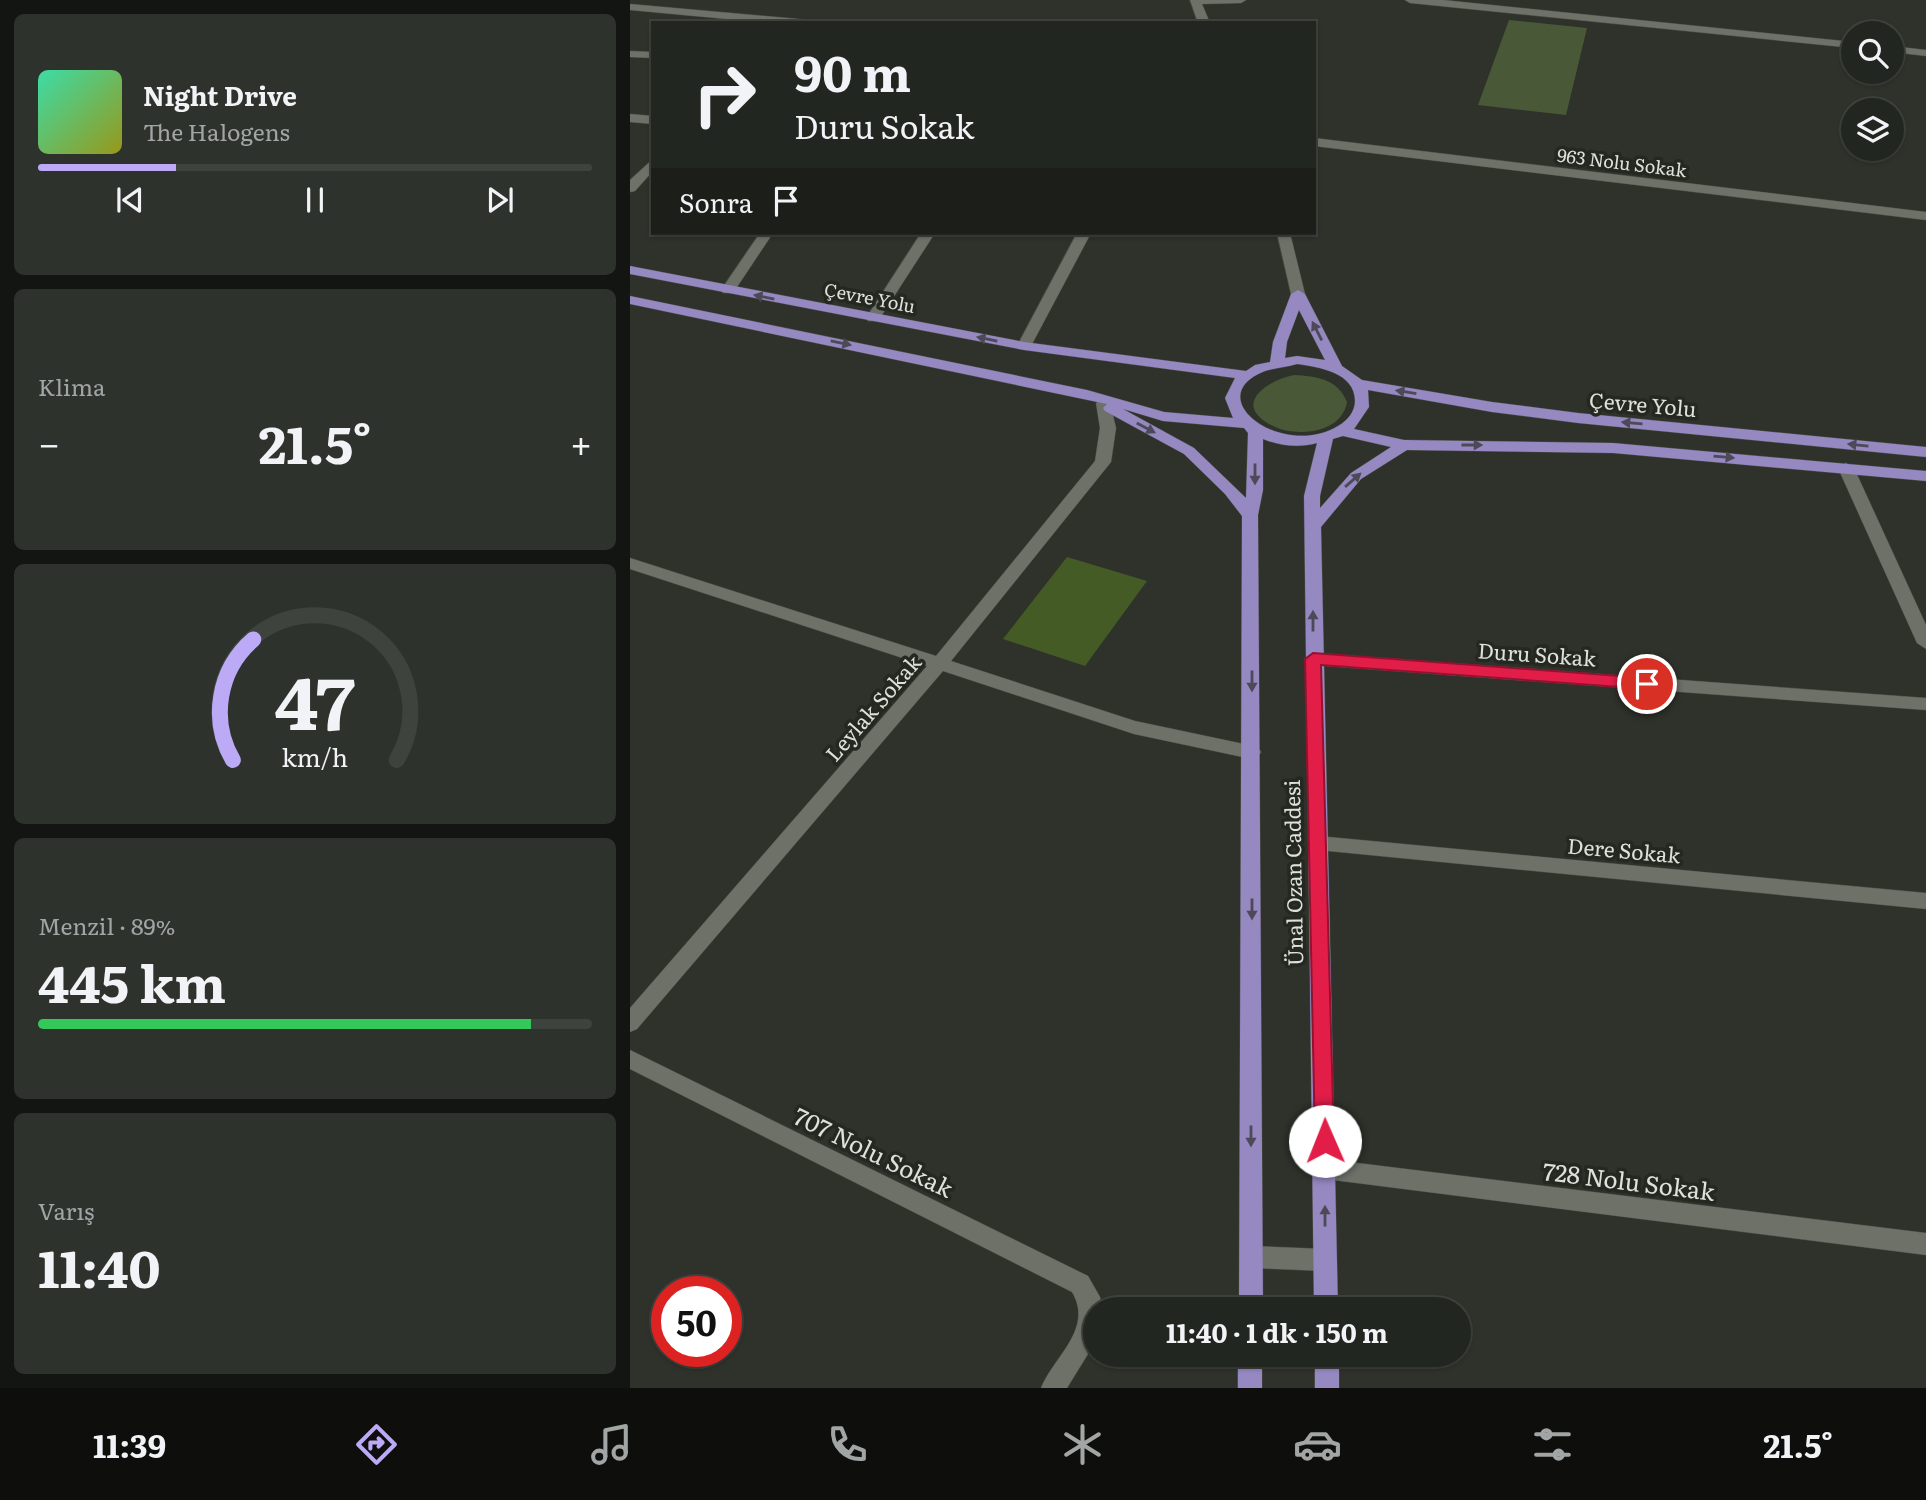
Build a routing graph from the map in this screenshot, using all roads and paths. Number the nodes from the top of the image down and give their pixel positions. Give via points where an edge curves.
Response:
1 (1195, 0) edge
2 (1241, 0) edge
3 (1410, 0) edge
4 (630, 7) edge
5 (788, 21) edge
6 (1203, 21) edge
7 (1841, 44) edge
8 (1904, 50) edge
9 (1926, 52) edge
10 (630, 54) edge
11 (651, 55) edge
12 (630, 118) edge
13 (651, 120) edge
14 (1316, 142) edge
15 (651, 165) edge
16 (630, 188) edge
17 (1926, 216) edge
18 (765, 235) edge
19 (927, 235) edge
20 (1083, 235) edge
21 (1283, 235) edge
22 (630, 270) edge
23 (728, 290) junction
24 (1298, 294) junction
25 (630, 300) edge
26 (873, 318) junction
27 (1024, 346) junction
28 (1277, 362) junction
29 (1336, 368) junction
30 (1247, 374) junction
31 (1358, 384) junction
32 (1087, 394) junction
33 (1103, 403) junction
34 (1249, 428) junction
35 (1334, 434) junction
36 (1404, 445) junction
37 (1926, 452) edge
38 (1846, 468) junction
39 (1926, 476) edge
40 (1250, 515) junction
41 (1313, 526) junction
42 (630, 563) edge
43 (1926, 643) edge
44 (1313, 659) junction
45 (939, 665) junction
46 (1926, 705) edge
47 (1252, 752) junction
48 (1318, 843) junction
49 (1926, 901) edge
50 (630, 1023) edge
51 (630, 1059) edge
52 (1325, 1168) junction
53 (1926, 1244) edge
54 (1251, 1257) junction
55 (1325, 1261) junction
56 (1251, 1297) edge
57 (1326, 1297) edge
58 (1251, 1367) edge
59 (1327, 1367) edge
60 (1053, 1388) edge
61 (1250, 1388) edge
62 (1327, 1388) edge

1 - 2 street
1 - 6 street
3 - 7 street
4 - 5 street
8 - 9 street
10 - 11 street
12 - 13 street
14 - 17 street, 963 Nolu Sokak
15 - 16 street
18 - 23 street
19 - 26 street
20 - 27 street
21 - 24 street
22 - 23 main road, Çevre Yolu
26 -> 23 main road, Çevre Yolu
24 - 28 main road
29 -> 24 main road
25 -> 32 main road
27 -> 26 main road, Çevre Yolu
27 - 30 main road, Çevre Yolu
28 - 29 main road via 1318,362
28 - 30 main road
29 - 31 main road
30 - 34 main road via 1235,386 1231,400 1235,414
31 - 35 main road via 1364,396 1363,409 1356,421
37 -> 31 main road, Çevre Yolu via 1566,416
32 - 33 main road
32 - 34 main road via 1163,416
33 -> 40 main road via 1189,451
33 - 45 street, Leylak Sokak via 1108,428 1103,462
34 - 35 main road via 1289,441
34 -> 40 main road, Ünal Ozan Caddesi via 1255,490
35 - 36 main road
35 - 41 main road, Ünal Ozan Caddesi via 1312,496
36 -> 38 main road via 1613,447
41 -> 36 main road via 1356,476
38 - 39 main road
38 - 43 street
40 -> 47 main road, Ünal Ozan Caddesi
44 -> 41 main road, Ünal Ozan Caddesi
42 - 45 street
44 - 46 street, Duru Sokak
44 - 48 main road, Ünal Ozan Caddesi
45 - 47 street via 1134,727
45 - 50 street, Leylak Sokak
47 -> 54 main road, Ünal Ozan Caddesi
48 - 49 street, Dere Sokak
48 - 52 main road, Ünal Ozan Caddesi
51 - 60 street, 707 Nolu Sokak via 1080,1284 1090,1296 1093,1310 1086,1336
52 - 53 street, 728 Nolu Sokak
55 -> 52 main road, Ünal Ozan Caddesi
54 - 55 street
54 - 56 main road, Ünal Ozan Caddesi
55 - 57 main road, Ünal Ozan Caddesi
58 - 61 main road
59 - 62 main road

